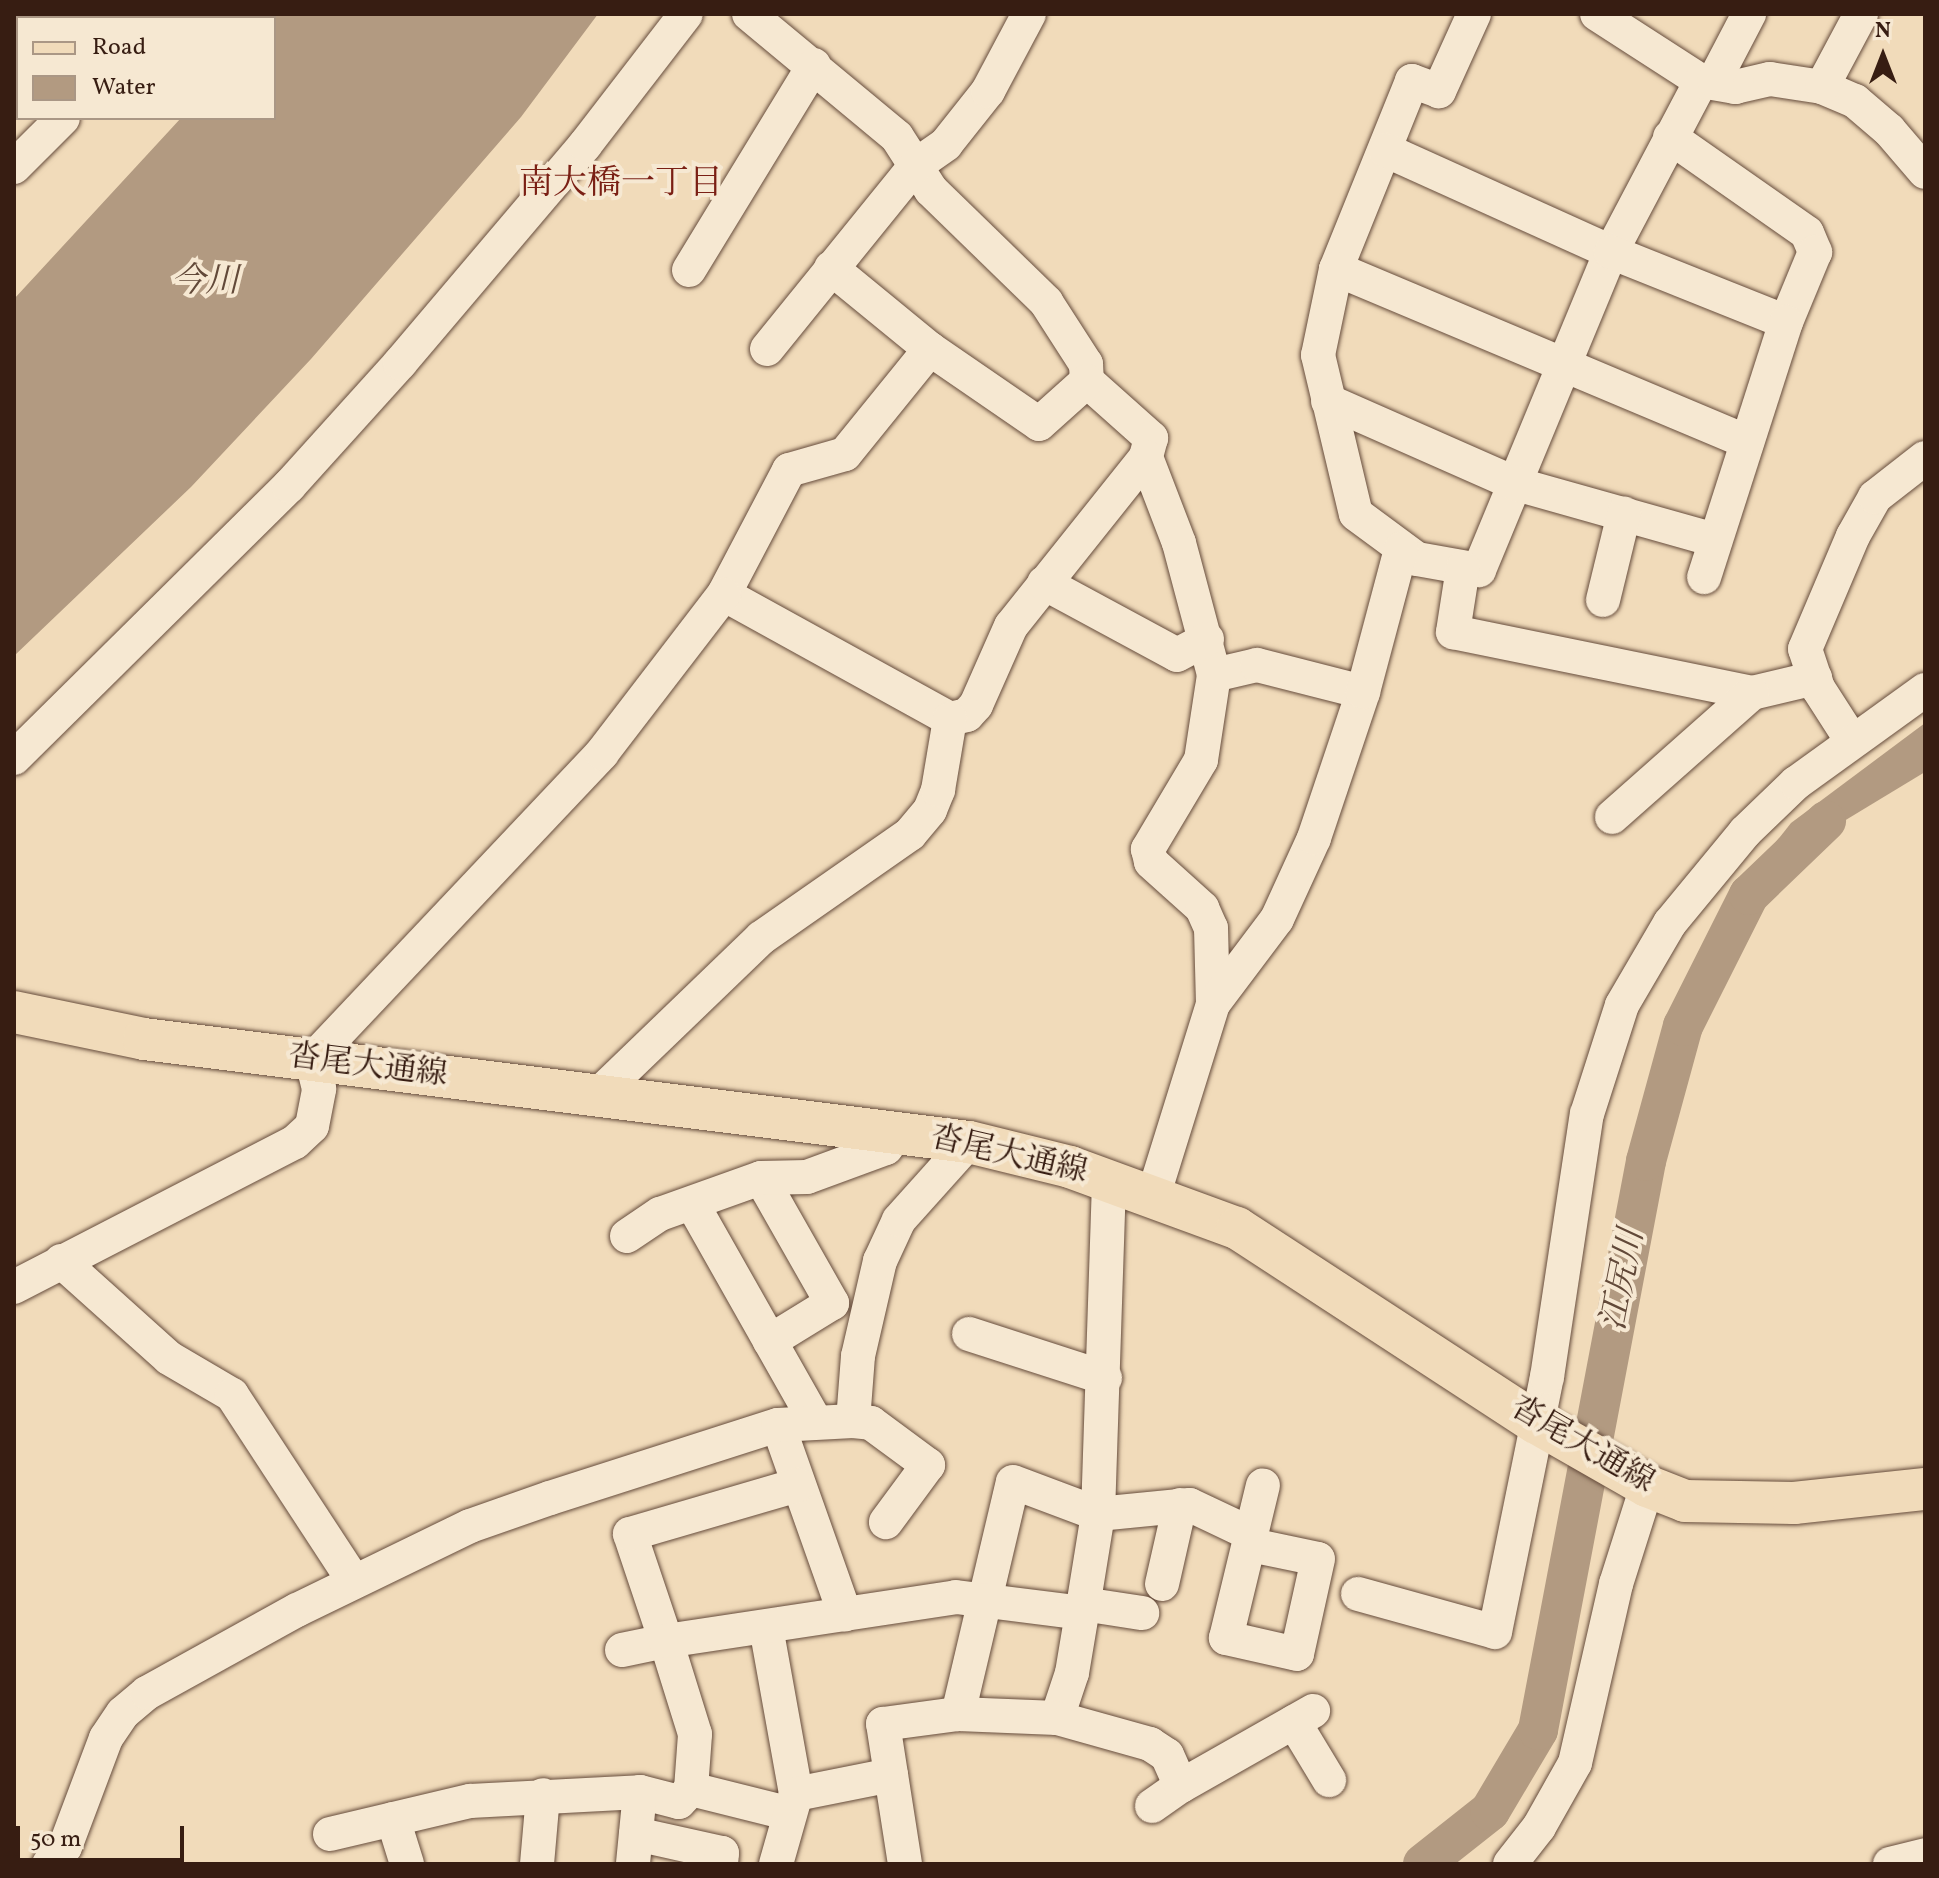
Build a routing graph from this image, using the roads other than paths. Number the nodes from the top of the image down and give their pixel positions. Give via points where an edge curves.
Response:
1 (686, 14) edge
2 (749, 14) edge
3 (1029, 14) edge
4 (1474, 14) edge
5 (1749, 14) edge
6 (1861, 14) edge
7 (1618, 20) edge
8 (814, 65) junction
9 (1707, 81) junction
10 (1822, 87) junction
11 (61, 120) edge
12 (1670, 137) junction
13 (1385, 150) junction
14 (915, 166) junction
15 (14, 167) edge
16 (1925, 172) edge
17 (1611, 252) junction
18 (831, 268) junction
19 (1336, 269) junction
20 (689, 270) dead end
21 (1786, 322) junction
22 (767, 349) dead end
23 (930, 349) junction
24 (1563, 369) junction
25 (1087, 381) junction
26 (1328, 401) junction
27 (1747, 442) junction
28 (1146, 457) junction
29 (1925, 458) edge
30 (1516, 484) junction
31 (1624, 514) junction
32 (1715, 540) junction
33 (1401, 549) junction
34 (1463, 568) junction
35 (1704, 577) dead end
36 (1044, 583) junction
37 (724, 594) junction
38 (1603, 600) dead end
39 (1207, 639) junction
40 (1214, 675) junction
41 (1815, 678) junction
42 (1925, 690) edge
43 (1363, 692) junction
44 (1752, 693) junction
45 (950, 719) junction
46 (1852, 741) junction
47 (14, 758) edge
48 (1612, 817) dead end
49 (1213, 1004) junction
50 (14, 1012) edge
51 (312, 1060) junction
52 (597, 1096) junction
53 (897, 1132) junction
54 (969, 1142) junction
55 (761, 1178) junction
56 (1109, 1179) junction
57 (1154, 1194) junction
58 (693, 1205) junction
59 (627, 1236) dead end
60 (61, 1261) junction
61 (14, 1287) edge
62 (969, 1334) dead end
63 (770, 1341) junction
64 (1105, 1378) junction
65 (815, 1421) junction
66 (853, 1421) junction
67 (1535, 1422) junction
68 (778, 1425) junction
69 (798, 1485) junction
70 (1263, 1485) dead end
71 (1647, 1486) junction
72 (1925, 1489) edge
73 (1180, 1505) junction
74 (1098, 1514) junction
75 (886, 1522) dead end
76 (353, 1580) junction
77 (1162, 1584) dead end
78 (1358, 1594) dead end
79 (987, 1597) junction
80 (1083, 1609) junction
81 (1142, 1613) dead end
82 (845, 1614) junction
83 (766, 1627) junction
84 (666, 1641) junction
85 (622, 1650) dead end
86 (958, 1714) junction
87 (1057, 1718) junction
88 (891, 1775) junction
89 (1329, 1780) dead end
90 (1181, 1786) junction
91 (691, 1789) junction
92 (640, 1792) junction
93 (543, 1795) junction
94 (791, 1803) junction
95 (1152, 1806) dead end
96 (393, 1819) junction
97 (330, 1834) dead end
98 (634, 1849) edge
99 (1925, 1855) edge
100 (49, 1864) edge
101 (407, 1864) edge
102 (537, 1864) edge
103 (721, 1864) edge
104 (776, 1864) edge
105 (905, 1864) edge
106 (1510, 1864) edge
107 (1890, 1864) edge

1 - 47 street via 505,241 289,486
2 - 8 street
3 - 14 street via 988,91 946,144
4 - 13 street via 1439,91 1412,81
5 - 9 street
6 - 10 street
7 - 9 street
8 - 14 street via 897,137
8 - 20 street
9 - 10 street via 1735,87 1770,79
9 - 12 street
10 - 16 street via 1872,112
11 - 15 street
12 - 17 street
12 - 21 street via 1807,233 1815,252
13 - 17 street
13 - 19 street
14 - 18 street
14 - 25 street via 967,228 1046,302 1086,364
17 - 21 street
17 - 24 street
18 - 22 street
18 - 23 street
19 - 24 street
19 - 26 street via 1318,355
21 - 27 street
23 - 25 street via 1039,424
23 - 37 street via 845,454 789,470
24 - 27 street
24 - 30 street
25 - 28 street via 1151,438
26 - 30 street
26 - 33 street via 1356,514
27 - 32 street
28 - 36 street
28 - 39 street
29 - 41 street via 1875,497 1853,536 1805,649
30 - 31 street
30 - 34 street via 1479,570
31 - 32 street
31 - 38 street
32 - 35 street
33 - 34 street via 1417,559
33 - 43 street
34 - 44 street via 1453,632
36 - 39 street via 1177,655
36 - 45 street via 1011,626 976,705 967,715
37 - 45 street
37 - 51 street via 602,753
39 - 40 street
40 - 43 street via 1257,665
40 - 49 street via 1201,760 1148,849 1151,862 1187,892 1207,918
41 - 44 street
41 - 46 street
42 - 46 street
43 - 49 street via 1314,838 1277,919
44 - 48 street
45 - 52 street via 938,790 910,834 761,938
46 - 67 street via 1796,783 1702,880 1644,960 1622,1005 1587,1114 1547,1377
49 - 57 street
50 - 51 main road, 沓尾大通線 via 144,1039
51 - 52 main road, 沓尾大通線
51 - 60 street via 319,1108 312,1126 295,1142
52 - 53 main road, 沓尾大通線
53 - 54 main road, 沓尾大通線
53 - 55 street via 886,1148 807,1177
54 - 56 main road, 沓尾大通線
54 - 66 street via 899,1220 880,1261 858,1356
55 - 58 street
55 - 63 street via 832,1303
56 - 57 main road, 沓尾大通線
56 - 64 street
57 - 67 main road, 沓尾大通線 via 1237,1228 1281,1254
58 - 59 street via 660,1214
58 - 63 street
60 - 61 street
60 - 76 street via 169,1358 232,1395
62 - 64 street
63 - 65 street
64 - 74 street
65 - 66 street
65 - 68 street
66 - 75 street via 871,1423 928,1465
67 - 71 main road, 沓尾大通線
67 - 78 street via 1524,1506 1495,1632
68 - 69 street
68 - 76 street via 470,1526
69 - 82 street
69 - 84 street via 630,1534
70 - 73 street via 1251,1540
71 - 72 main road, 沓尾大通線 via 1685,1501 1715,1505
71 - 106 street via 1624,1555 1575,1763 1539,1827
73 - 74 street
73 - 77 street
74 - 79 street via 1013,1482
74 - 80 street
76 - 100 street via 147,1693 123,1713 106,1738 65,1847
79 - 80 street
79 - 82 street
79 - 86 street
80 - 81 street
80 - 87 street via 1072,1673
82 - 83 street
83 - 84 street
83 - 94 street
84 - 85 street
84 - 91 street via 695,1734
86 - 87 street
86 - 88 street via 883,1724
87 - 90 street via 1150,1744 1167,1755
88 - 94 street
88 - 105 street
89 - 90 street via 1304,1716
90 - 95 street
91 - 92 street via 679,1802
91 - 94 street
92 - 93 street
92 - 98 street
93 - 96 street via 470,1801
93 - 102 street
94 - 104 street
96 - 97 street
96 - 101 street
98 - 103 street via 722,1853
99 - 107 street

